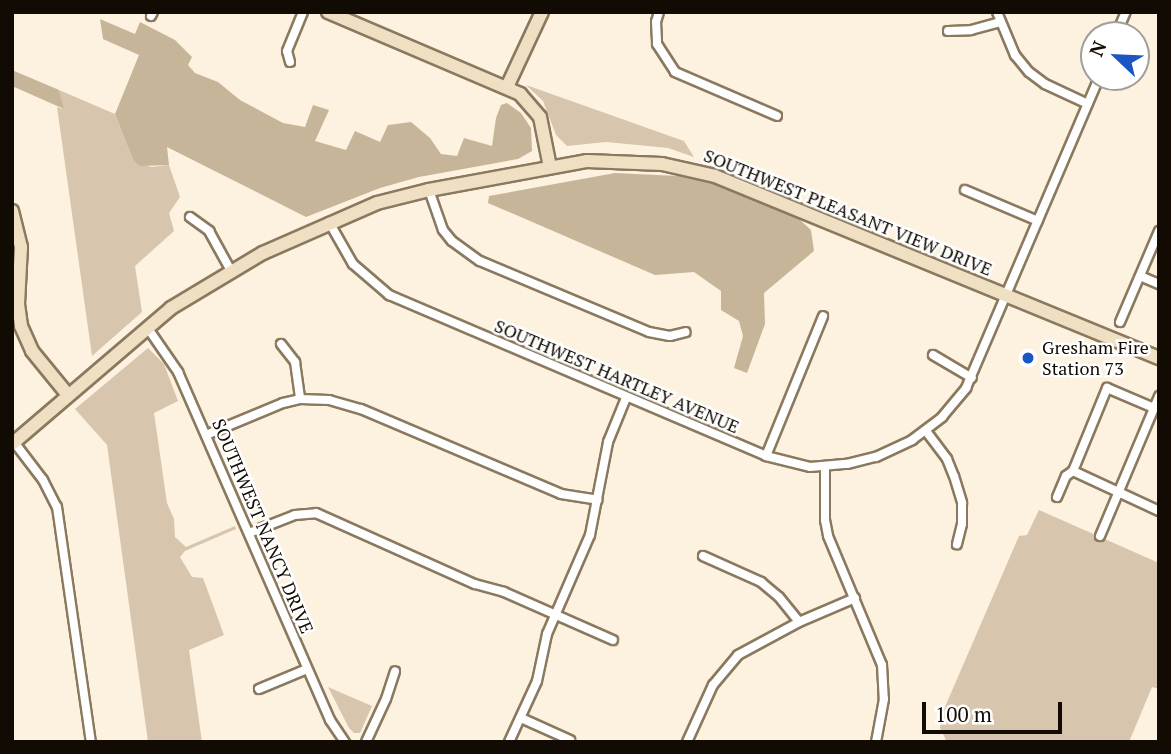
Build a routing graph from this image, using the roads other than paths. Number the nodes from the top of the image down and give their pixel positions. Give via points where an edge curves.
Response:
1 (303, 12) edge
2 (328, 12) edge
3 (542, 12) edge
4 (659, 12) edge
5 (997, 12) edge
6 (1000, 22) junction
7 (948, 31) dead end
8 (290, 62) dead end
9 (510, 89) junction
10 (1093, 91) edge
11 (1088, 104) junction
12 (777, 116) dead end
13 (550, 167) junction
14 (429, 190) junction
15 (964, 190) dead end
16 (12, 211) edge
17 (190, 217) dead end
18 (1038, 221) junction
19 (329, 222) junction
20 (1159, 231) edge
21 (230, 270) junction
22 (1140, 276) junction
23 (1159, 284) edge
24 (16, 290) edge
25 (1007, 294) junction
26 (823, 316) dead end
27 (1120, 322) dead end
28 (147, 327) junction
29 (687, 332) dead end
30 (281, 344) dead end
31 (933, 355) dead end
32 (1159, 358) edge
33 (972, 377) junction
34 (68, 395) junction
35 (1159, 396) edge
36 (625, 398) junction
37 (300, 399) junction
38 (1154, 408) junction
39 (926, 431) junction
40 (206, 435) junction
41 (13, 443) edge
42 (766, 456) junction
43 (825, 467) junction
44 (1073, 471) junction
45 (1118, 493) junction
46 (1057, 497) dead end
47 (598, 500) junction
48 (1159, 511) edge
49 (249, 533) junction
50 (1100, 536) dead end
51 (957, 544) dead end
52 (703, 556) dead end
53 (855, 598) junction
54 (555, 615) junction
55 (799, 622) junction
56 (613, 640) dead end
57 (307, 669) junction
58 (395, 671) dead end
59 (259, 689) dead end
60 (521, 718) junction
61 (570, 740) dead end
62 (91, 742) edge
63 (345, 742) edge
64 (366, 742) edge
65 (509, 742) edge
66 (688, 742) edge
67 (876, 742) edge

1 - 8 street via 288,51
2 - 9 main road
3 - 9 main road
4 - 12 street via 657,44 675,72
5 - 6 street
6 - 7 street
6 - 11 street via 1015,55 1029,72
9 - 13 main road via 526,99 540,117
10 - 11 street, SOUTHWEST HARTLEY AVENUE
11 - 18 street, SOUTHWEST HARTLEY AVENUE
13 - 14 main road, SOUTHWEST PLEASANT VIEW DRIVE
13 - 25 main road, SOUTHWEST PLEASANT VIEW DRIVE via 620,161 701,171
14 - 19 main road, SOUTHWEST PLEASANT VIEW DRIVE
14 - 29 street via 443,230 480,261 649,332 670,336
15 - 18 street
16 - 24 main road via 21,247
17 - 21 street via 209,231
18 - 25 street, SOUTHWEST HARTLEY AVENUE
19 - 21 main road, SOUTHWEST PLEASANT VIEW DRIVE
19 - 36 street, SOUTHWEST HARTLEY AVENUE via 353,264 389,295
20 - 22 street
21 - 28 main road, SOUTHWEST PLEASANT VIEW DRIVE
22 - 23 street
22 - 27 street
24 - 34 main road via 26,339
25 - 32 main road, SOUTHWEST PLEASANT VIEW DRIVE
25 - 33 street, SOUTHWEST HARTLEY AVENUE
26 - 42 street
28 - 34 main road, SOUTHWEST PLEASANT VIEW DRIVE
28 - 40 street, SOUTHWEST NANCY DRIVE via 174,362
30 - 37 street via 295,362
31 - 33 street
33 - 39 street, SOUTHWEST HARTLEY AVENUE via 952,406
34 - 41 main road, SOUTHWEST PLEASANT VIEW DRIVE
35 - 38 street
36 - 42 street, SOUTHWEST HARTLEY AVENUE
36 - 47 street via 608,442
37 - 40 street
37 - 47 street via 329,400 361,409 549,489
38 - 44 street via 1107,388
38 - 45 street
39 - 43 street, SOUTHWEST HARTLEY AVENUE via 876,457
39 - 51 street via 947,459 962,503
40 - 49 street, SOUTHWEST NANCY DRIVE
41 - 62 street via 44,480 57,507
42 - 43 street, SOUTHWEST HARTLEY AVENUE
43 - 53 street via 824,520
44 - 45 street
44 - 46 street
45 - 48 street
45 - 50 street
47 - 54 street via 590,534
49 - 54 street via 295,515 316,513
49 - 57 street, SOUTHWEST NANCY DRIVE
52 - 55 street via 761,582
53 - 55 street
53 - 67 street via 882,665 884,699
54 - 56 street
54 - 60 street via 537,681
55 - 66 street via 729,663 707,696
57 - 59 street
57 - 63 street, SOUTHWEST NANCY DRIVE
58 - 64 street
60 - 61 street
60 - 65 street

